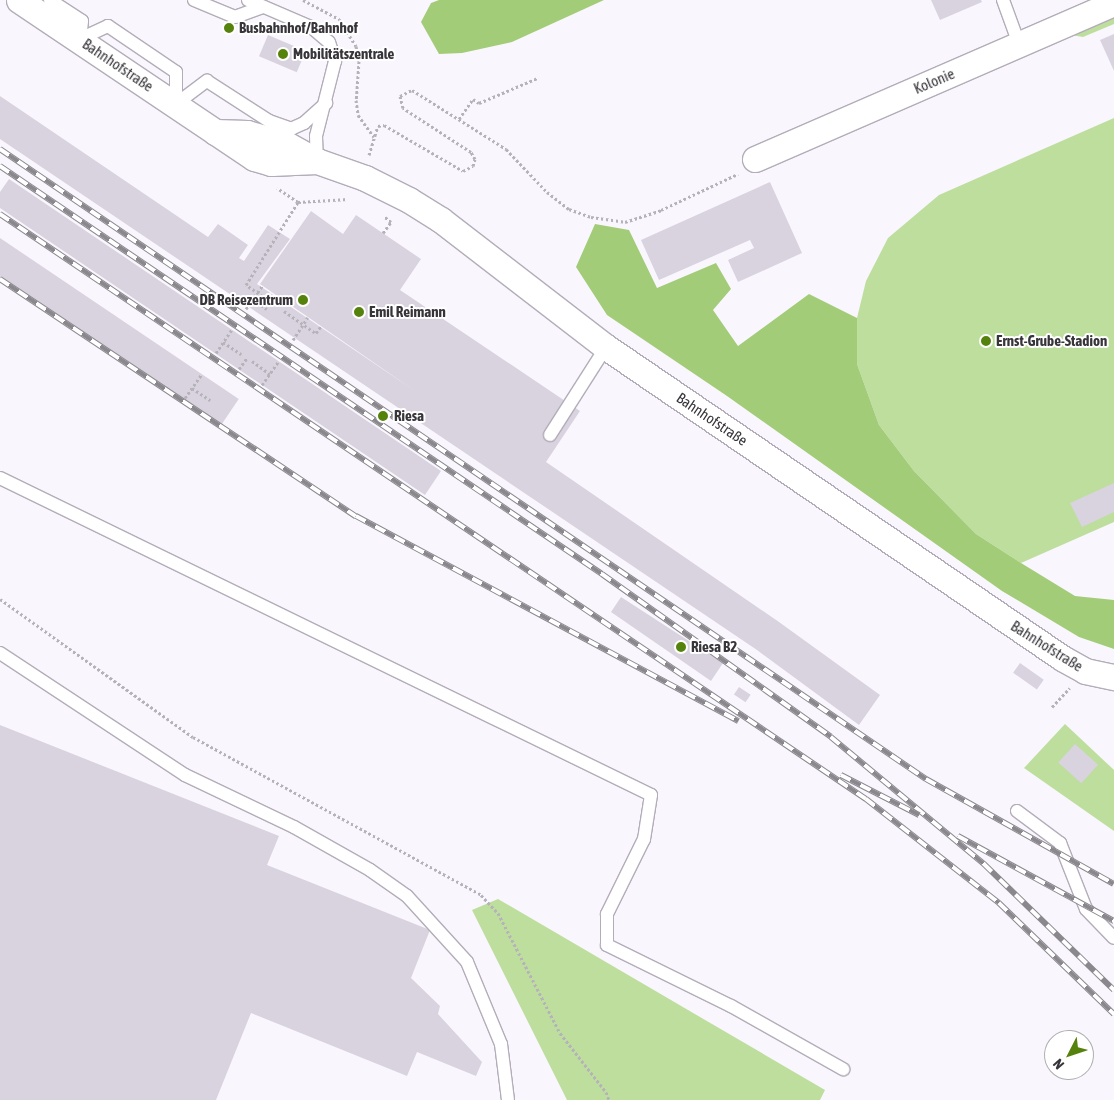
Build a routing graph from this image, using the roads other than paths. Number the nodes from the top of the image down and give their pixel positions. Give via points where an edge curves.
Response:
1 (19, 0) edge
2 (50, 0) edge
3 (194, 0) edge
4 (248, 0) edge
5 (1003, 0) edge
6 (1114, 3) edge
7 (263, 6) junction
8 (80, 39) junction
9 (1019, 44) junction
10 (326, 103) junction
11 (176, 104) junction
12 (260, 125) junction
13 (292, 129) junction
14 (215, 132) junction
15 (755, 159) road end
16 (317, 161) junction
17 (606, 347) junction
18 (550, 435) dead end
19 (0, 478) edge
20 (0, 653) edge
21 (1111, 678) edge
22 (1017, 810) dead end
23 (1114, 938) edge
24 (843, 1069) dead end
25 (508, 1100) edge

1 - 8 street, Bahnhofstraße
2 - 8 lane via 82,21
3 - 7 lane via 235,17
4 - 7 lane
5 - 9 lane
6 - 9 street, Kolonie
7 - 10 lane via 311,27 329,42 335,61
8 - 11 street, Bahnhofstraße
9 - 15 street, Kolonie
10 - 13 lane
10 - 16 lane via 316,136
11 - 12 lane via 207,81
11 - 14 street, Bahnhofstraße
12 - 13 lane
12 - 13 lane
12 - 14 street, Bahnhofstraße
12 - 16 street, Bahnhofstraße
14 - 16 street, Bahnhofstraße via 254,158 271,163
16 - 17 street, Bahnhofstraße via 365,178 441,220
17 - 18 lane
17 - 21 street, Bahnhofstraße via 1062,658 1086,671
19 - 24 lane via 651,796 644,839 607,914 607,945 730,1006
20 - 25 lane via 185,775 294,828 370,870 407,896 440,929 471,970 501,1044
22 - 23 lane via 1060,843 1086,909

